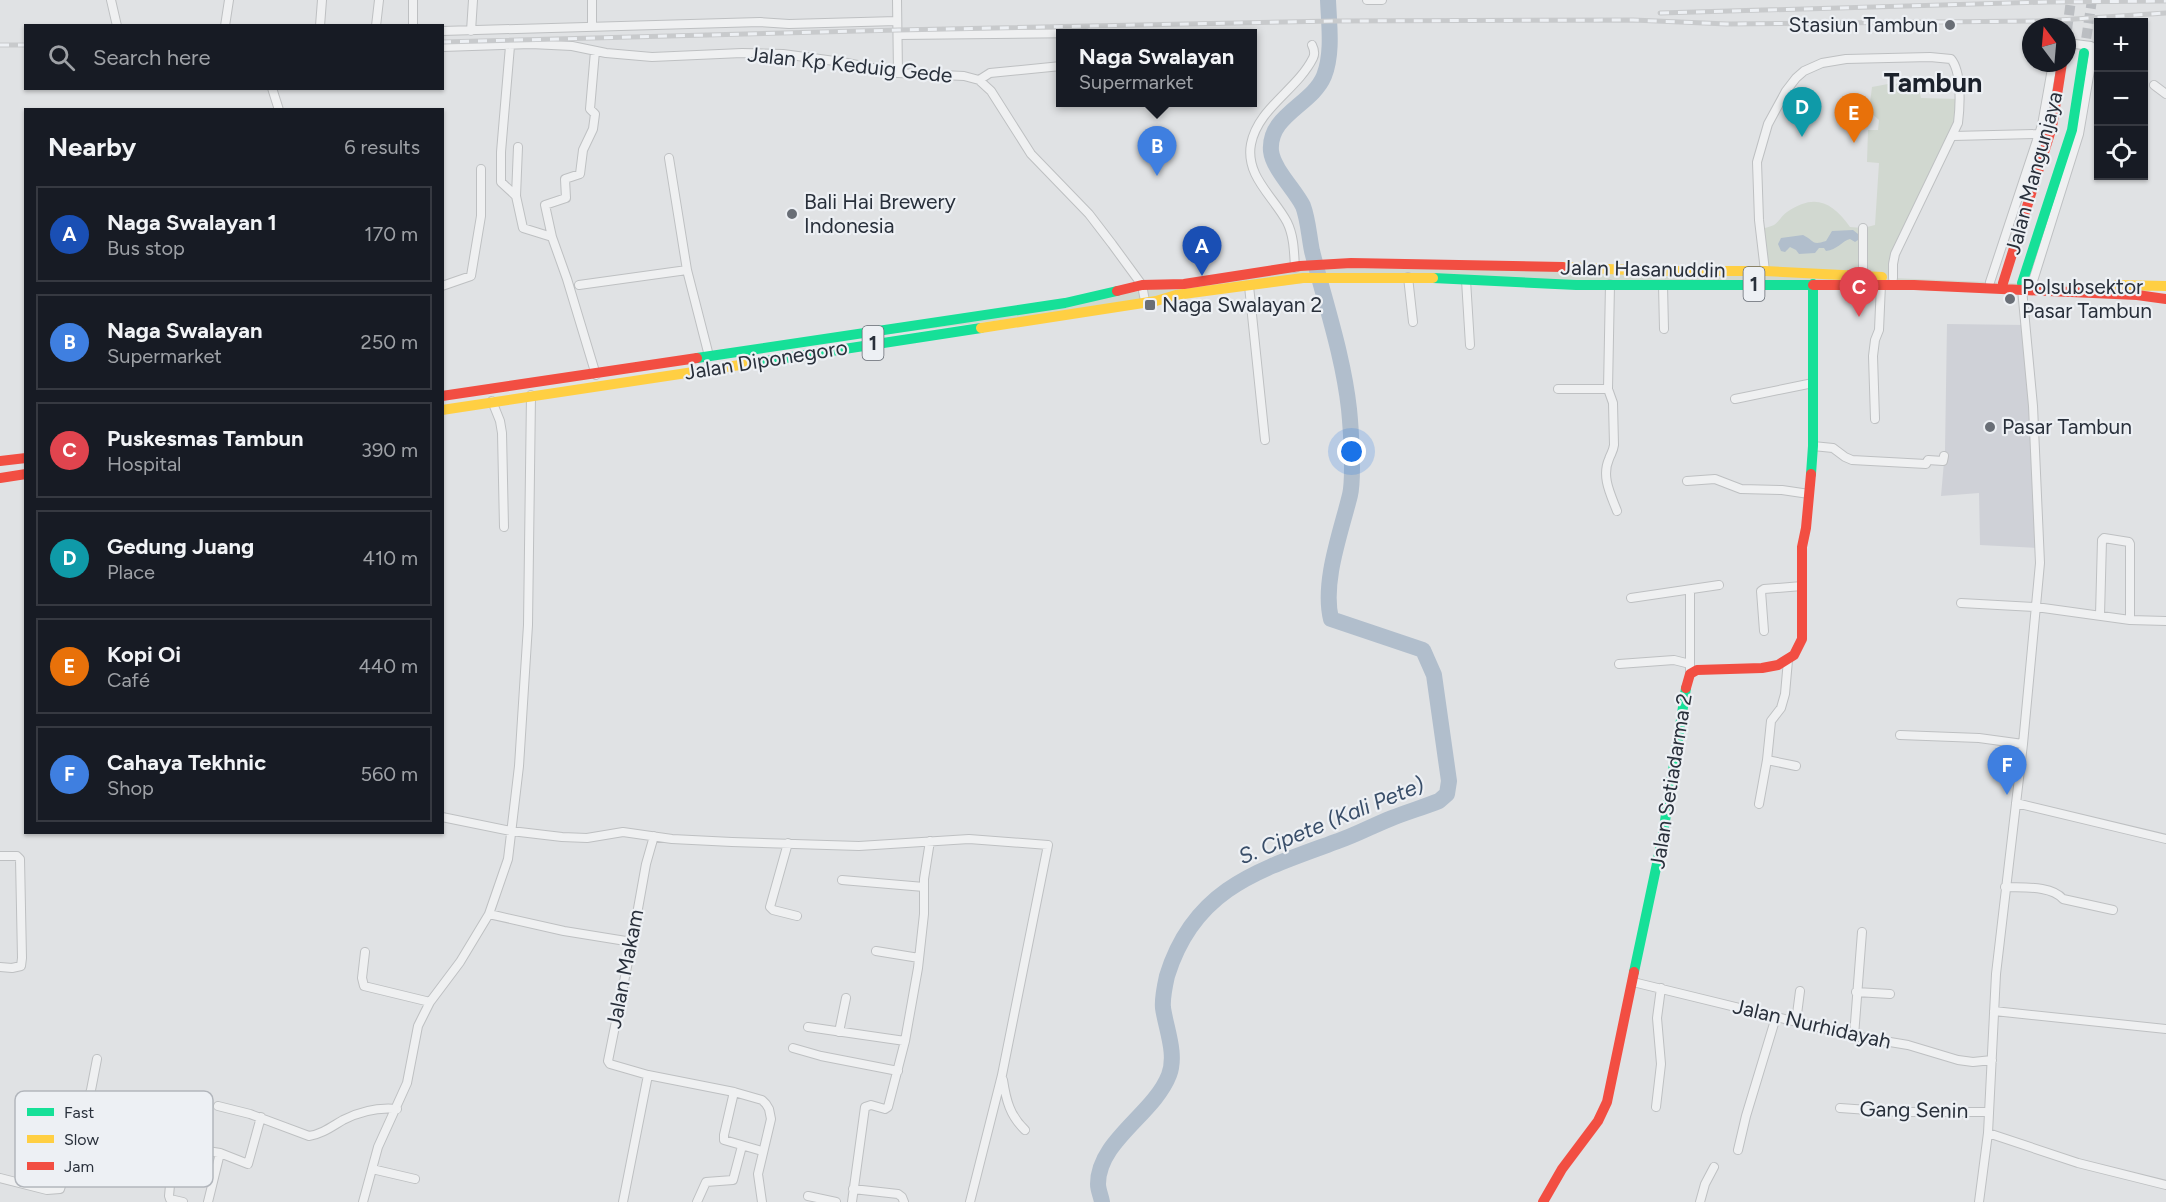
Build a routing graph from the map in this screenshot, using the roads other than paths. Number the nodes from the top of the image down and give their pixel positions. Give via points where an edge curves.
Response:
1 (111, 0) edge
2 (228, 0) edge
3 (322, 0) edge
4 (380, 0) edge
5 (413, 0) edge
6 (473, 0) edge
7 (592, 0) edge
8 (897, 0) edge
9 (1367, 0) edge
10 (1382, 0) edge
11 (897, 21) junction
12 (117, 24) edge
13 (225, 24) edge
14 (320, 24) edge
15 (376, 24) edge
16 (413, 24) edge
17 (592, 27) junction
18 (444, 31) edge
19 (471, 31) junction
20 (1056, 33) edge
21 (898, 34) junction
22 (2076, 44) edge
23 (1312, 45) dead end
24 (510, 46) junction
25 (444, 47) edge
26 (595, 51) junction
27 (2084, 53) tunnel mouth
28 (1056, 66) edge
29 (2051, 72) edge
30 (2061, 72) edge
31 (898, 73) junction
32 (979, 80) junction
33 (2154, 86) dead end
34 (273, 90) edge
35 (2166, 94) edge
36 (278, 108) edge
37 (2038, 134) junction
38 (1953, 136) junction
39 (518, 147) dead end
40 (669, 158) dead end
41 (481, 169) dead end
42 (516, 196) junction
43 (1863, 228) dead end
44 (552, 237) junction
45 (1348, 264) junction
46 (1298, 267) junction
47 (687, 270) junction
48 (1765, 272) junction
49 (1246, 274) junction
50 (1863, 275) junction
51 (1347, 277) junction
52 (1408, 277) junction
53 (1303, 278) joint
54 (1893, 278) junction
55 (1466, 280) junction
56 (1990, 282) junction
57 (2003, 283) junction
58 (1610, 284) junction
59 (1812, 284) junction
60 (1881, 284) junction
61 (444, 285) edge
62 (579, 285) dead end
63 (1142, 285) junction
64 (1663, 285) junction
65 (2025, 285) junction
66 (1249, 286) junction
67 (2166, 286) edge
68 (2166, 299) edge
69 (1145, 302) junction
70 (1413, 322) dead end
71 (1664, 329) dead end
72 (1470, 345) dead end
73 (709, 356) junction
74 (596, 375) junction
75 (1813, 382) junction
76 (530, 384) junction
77 (1558, 389) dead end
78 (1608, 389) junction
79 (489, 391) junction
80 (444, 396) edge
81 (531, 396) junction
82 (1735, 399) dead end
83 (492, 402) junction
84 (444, 410) edge
85 (1875, 419) dead end
86 (1265, 440) dead end
87 (1813, 446) junction
88 (1944, 456) dead end
89 (24, 458) edge
90 (0, 461) edge
91 (24, 474) edge
92 (0, 478) edge
93 (1688, 481) dead end
94 (1809, 494) junction
95 (1617, 511) dead end
96 (504, 527) dead end
97 (1719, 585) dead end
98 (1802, 586) junction
99 (1690, 590) junction
100 (1631, 598) dead end
101 (1961, 603) dead end
102 (2036, 607) junction
103 (2100, 615) junction
104 (2130, 620) junction
105 (2166, 621) edge
106 (1764, 631) dead end
107 (1788, 660) junction
108 (1619, 664) dead end
109 (1690, 669) junction
110 (1900, 735) dead end
111 (2023, 744) junction
112 (1767, 760) junction
113 (1796, 766) dead end
114 (2016, 803) junction
115 (1759, 804) dead end
116 (444, 816) edge
117 (511, 831) junction
118 (654, 836) junction
119 (2166, 839) edge
120 (930, 841) junction
121 (788, 843) junction
122 (0, 856) edge
123 (842, 880) dead end
124 (924, 887) junction
125 (2005, 887) junction
126 (2113, 910) dead end
127 (489, 914) junction
128 (797, 916) dead end
129 (1862, 932) dead end
130 (632, 942) junction
131 (876, 951) dead end
132 (365, 952) dead end
133 (919, 958) junction
134 (0, 967) edge
135 (1633, 982) junction
136 (1661, 988) junction
137 (1800, 991) dead end
138 (1856, 992) junction
139 (1890, 994) dead end
140 (846, 998) dead end
141 (430, 1002) junction
142 (1994, 1011) junction
143 (1776, 1017) junction
144 (1796, 1022) junction
145 (808, 1027) dead end
146 (2166, 1029) edge
147 (839, 1032) junction
148 (1854, 1036) junction
149 (905, 1041) junction
150 (793, 1048) dead end
151 (97, 1059) dead end
152 (1992, 1060) junction
153 (898, 1071) junction
154 (648, 1075) junction
155 (1002, 1075) junction
156 (91, 1091) edge
157 (734, 1092) junction
158 (218, 1106) dead end
159 (1656, 1107) dead end
160 (397, 1108) junction
161 (1840, 1108) dead end
162 (1989, 1112) junction
163 (261, 1118) junction
164 (1025, 1131) dead end
165 (1988, 1133) junction
166 (742, 1146) junction
167 (1738, 1150) dead end
168 (762, 1151) junction
169 (213, 1152) edge
170 (220, 1153) junction
171 (1714, 1167) dead end
172 (372, 1169) junction
173 (0, 1178) edge
174 (415, 1179) dead end
175 (15, 1182) edge
176 (213, 1182) edge
177 (2166, 1185) edge
178 (35, 1187) edge
179 (61, 1187) edge
180 (170, 1187) edge
181 (212, 1187) edge
182 (853, 1189) junction
183 (808, 1196) dead end
184 (183, 1202) edge
185 (208, 1202) edge
186 (363, 1202) edge
187 (623, 1202) edge
188 (697, 1202) edge
189 (762, 1202) edge
190 (836, 1202) edge
191 (852, 1202) edge
192 (904, 1202) edge
193 (970, 1202) edge
194 (1543, 1202) edge
195 (1700, 1202) edge
196 (1979, 1202) edge

1 - 12 street
2 - 13 street
3 - 14 street
4 - 15 street
5 - 16 street
6 - 19 street
7 - 17 street
8 - 11 street
9 - 10 street
11 - 17 street
11 - 21 street
17 - 19 street
18 - 19 street
20 - 21 street
21 - 31 street
22 - 65 street via 2091,46 2092,53 2079,134
23 - 46 street via 1312,59 1258,126 1250,151 1256,176 1286,221
24 - 25 street, Jalan Kp Keduig Gede
24 - 26 street, Jalan Kp Keduig Gede via 572,46
24 - 42 street via 501,179
26 - 31 street, Jalan Kp Keduig Gede via 652,57 783,54
26 - 44 street via 590,109 595,114 593,129 583,150 580,174 565,179 566,198 545,205
27 - 65 main road, Jalan Mangunjaya via 2072,130
28 - 32 street via 990,73
29 - 37 street
30 - 57 main road, Jalan Mangunjaya via 2052,127
31 - 32 street, Jalan Kp Keduig Gede
32 - 63 street, Jalan Kp Keduig Gede via 991,91 1031,154 1089,214
33 - 35 street
34 - 36 street
37 - 38 street
37 - 56 street
38 - 48 street via 1960,106 1957,72 1951,59 1846,59 1804,71 1786,91 1768,124 1757,162
38 - 54 street via 1895,254
39 - 42 street
40 - 47 street
41 - 61 street via 481,216 471,276
42 - 44 street via 523,228
43 - 50 street
44 - 74 street
45 - 46 main road, Jalan Hasanuddin / 1
45 - 48 main road, Jalan Hasanuddin / 1
45 - 51 main road
46 - 49 main road, Jalan Diponegoro / 1
47 - 62 street
47 - 73 street
48 - 50 main road, Jalan Hasanuddin / 1
49 - 63 main road, Jalan Diponegoro / 1 via 1184,284
49 - 66 main road
50 - 54 main road, Jalan Hasanuddin / 1
51 - 52 main road, Jalan Hasanuddin / 1
51 - 53 main road, Jalan Hasanuddin / 1
52 - 55 main road, Jalan Hasanuddin / 1
52 - 70 street
53 - 66 main road, Jalan Diponegoro / 1
54 - 56 main road, Jalan Hasanuddin / 1
55 - 58 main road, Jalan Hasanuddin / 1
55 - 72 street
56 - 57 main road, Jalan Hasanuddin / 1
57 - 65 main road, Jalan Hasanuddin / 1
58 - 64 main road, Jalan Hasanuddin / 1
58 - 78 street
59 - 60 main road, Jalan Hasanuddin / 1
59 - 64 main road, Jalan Hasanuddin / 1
59 - 75 main road
60 - 65 main road, Jalan Hasanuddin / 1 via 2002,290
60 - 85 street via 1879,330 1873,356
63 - 69 street, Jalan Kp Keduig Gede
63 - 73 main road, Jalan Diponegoro / 1 via 1065,303
64 - 71 street
65 - 67 main road, Jalan Hasanuddin / 1
65 - 68 main road, Jalan Hasanuddin / 1
65 - 102 street via 2039,507
66 - 69 main road, Jalan Diponegoro / 1
66 - 86 street
69 - 81 main road, Jalan Diponegoro / 1
73 - 74 main road, Jalan Diponegoro / 1
74 - 76 main road, Jalan Diponegoro / 1
75 - 82 street
75 - 87 main road
76 - 79 main road, Jalan Diponegoro / 1
76 - 81 street
77 - 78 street
78 - 95 street via 1613,403 1614,445 1606,478
79 - 80 main road, Jalan Diponegoro / 1
79 - 83 street
81 - 83 main road, Jalan Diponegoro / 1
81 - 117 street via 528,625
83 - 84 main road, Jalan Diponegoro / 1
83 - 96 street via 502,433
87 - 88 street via 1833,448 1852,460 1926,464 1928,460 1943,461
87 - 94 main road
89 - 90 main road
91 - 92 main road
93 - 94 street via 1714,479 1741,489
94 - 98 main road
97 - 99 street
98 - 106 street via 1761,591
98 - 107 main road via 1802,639
99 - 100 street
99 - 109 street
101 - 102 street
102 - 103 street
102 - 111 street
103 - 104 street
103 - 104 street via 2102,540 2115,538 2130,544
104 - 105 street
107 - 109 main road, Jalan Setiadarma 2 via 1762,668
107 - 112 street via 1782,708 1771,721
108 - 109 street via 1674,660
109 - 135 main road, Jalan Setiadarma 2 via 1662,840
110 - 111 street
111 - 114 street
112 - 113 street
112 - 115 street
114 - 119 street
114 - 125 street
116 - 117 street
117 - 118 street via 587,838 623,832
117 - 127 street via 508,859
118 - 121 street
118 - 130 street, Jalan Makam
120 - 121 street via 859,846
120 - 124 street
120 - 155 street via 983,839 1048,845
121 - 128 street via 770,907
122 - 134 street via 20,859 22,958 18,968
123 - 124 street
124 - 133 street
125 - 126 street via 2048,890 2063,899
125 - 142 street
127 - 130 street
127 - 141 street
129 - 138 street
130 - 154 street, Jalan Makam via 608,1061
131 - 133 street
132 - 141 street via 364,986
133 - 149 street
135 - 136 street, Jalan Nurhidayah
135 - 194 main road, Jalan Setiadarma 2 via 1605,1109
136 - 143 street, Jalan Nurhidayah
136 - 159 street via 1657,1018 1661,1065
137 - 144 street
138 - 139 street
138 - 148 street
140 - 147 street
141 - 160 street via 418,1026 407,1083
142 - 146 street
142 - 152 street
143 - 144 street, Jalan Nurhidayah
143 - 167 street
144 - 148 street, Jalan Nurhidayah
145 - 147 street
147 - 149 street
148 - 152 street, Jalan Nurhidayah via 1958,1060
149 - 153 street
150 - 153 street
151 - 156 street
152 - 162 street
153 - 182 street via 888,1107 866,1107
154 - 157 street, Jalan Makam
154 - 187 street
155 - 164 street via 1007,1103
155 - 193 street
157 - 166 street via 723,1138
157 - 168 street, Jalan Makam via 762,1101 770,1109
158 - 163 street
160 - 163 street via 364,1110 319,1135 309,1136
160 - 172 street
161 - 162 street, Gang Senin
162 - 165 street
163 - 170 street via 248,1164
165 - 177 street via 2078,1163
165 - 196 street
166 - 168 street
166 - 188 street via 733,1180 706,1182
168 - 189 street via 758,1174
169 - 170 street
170 - 176 street
171 - 195 street
172 - 174 street
172 - 186 street
173 - 175 street
178 - 179 street
180 - 184 street via 169,1198
181 - 185 street
182 - 191 street
182 - 192 street via 898,1194
183 - 190 street

